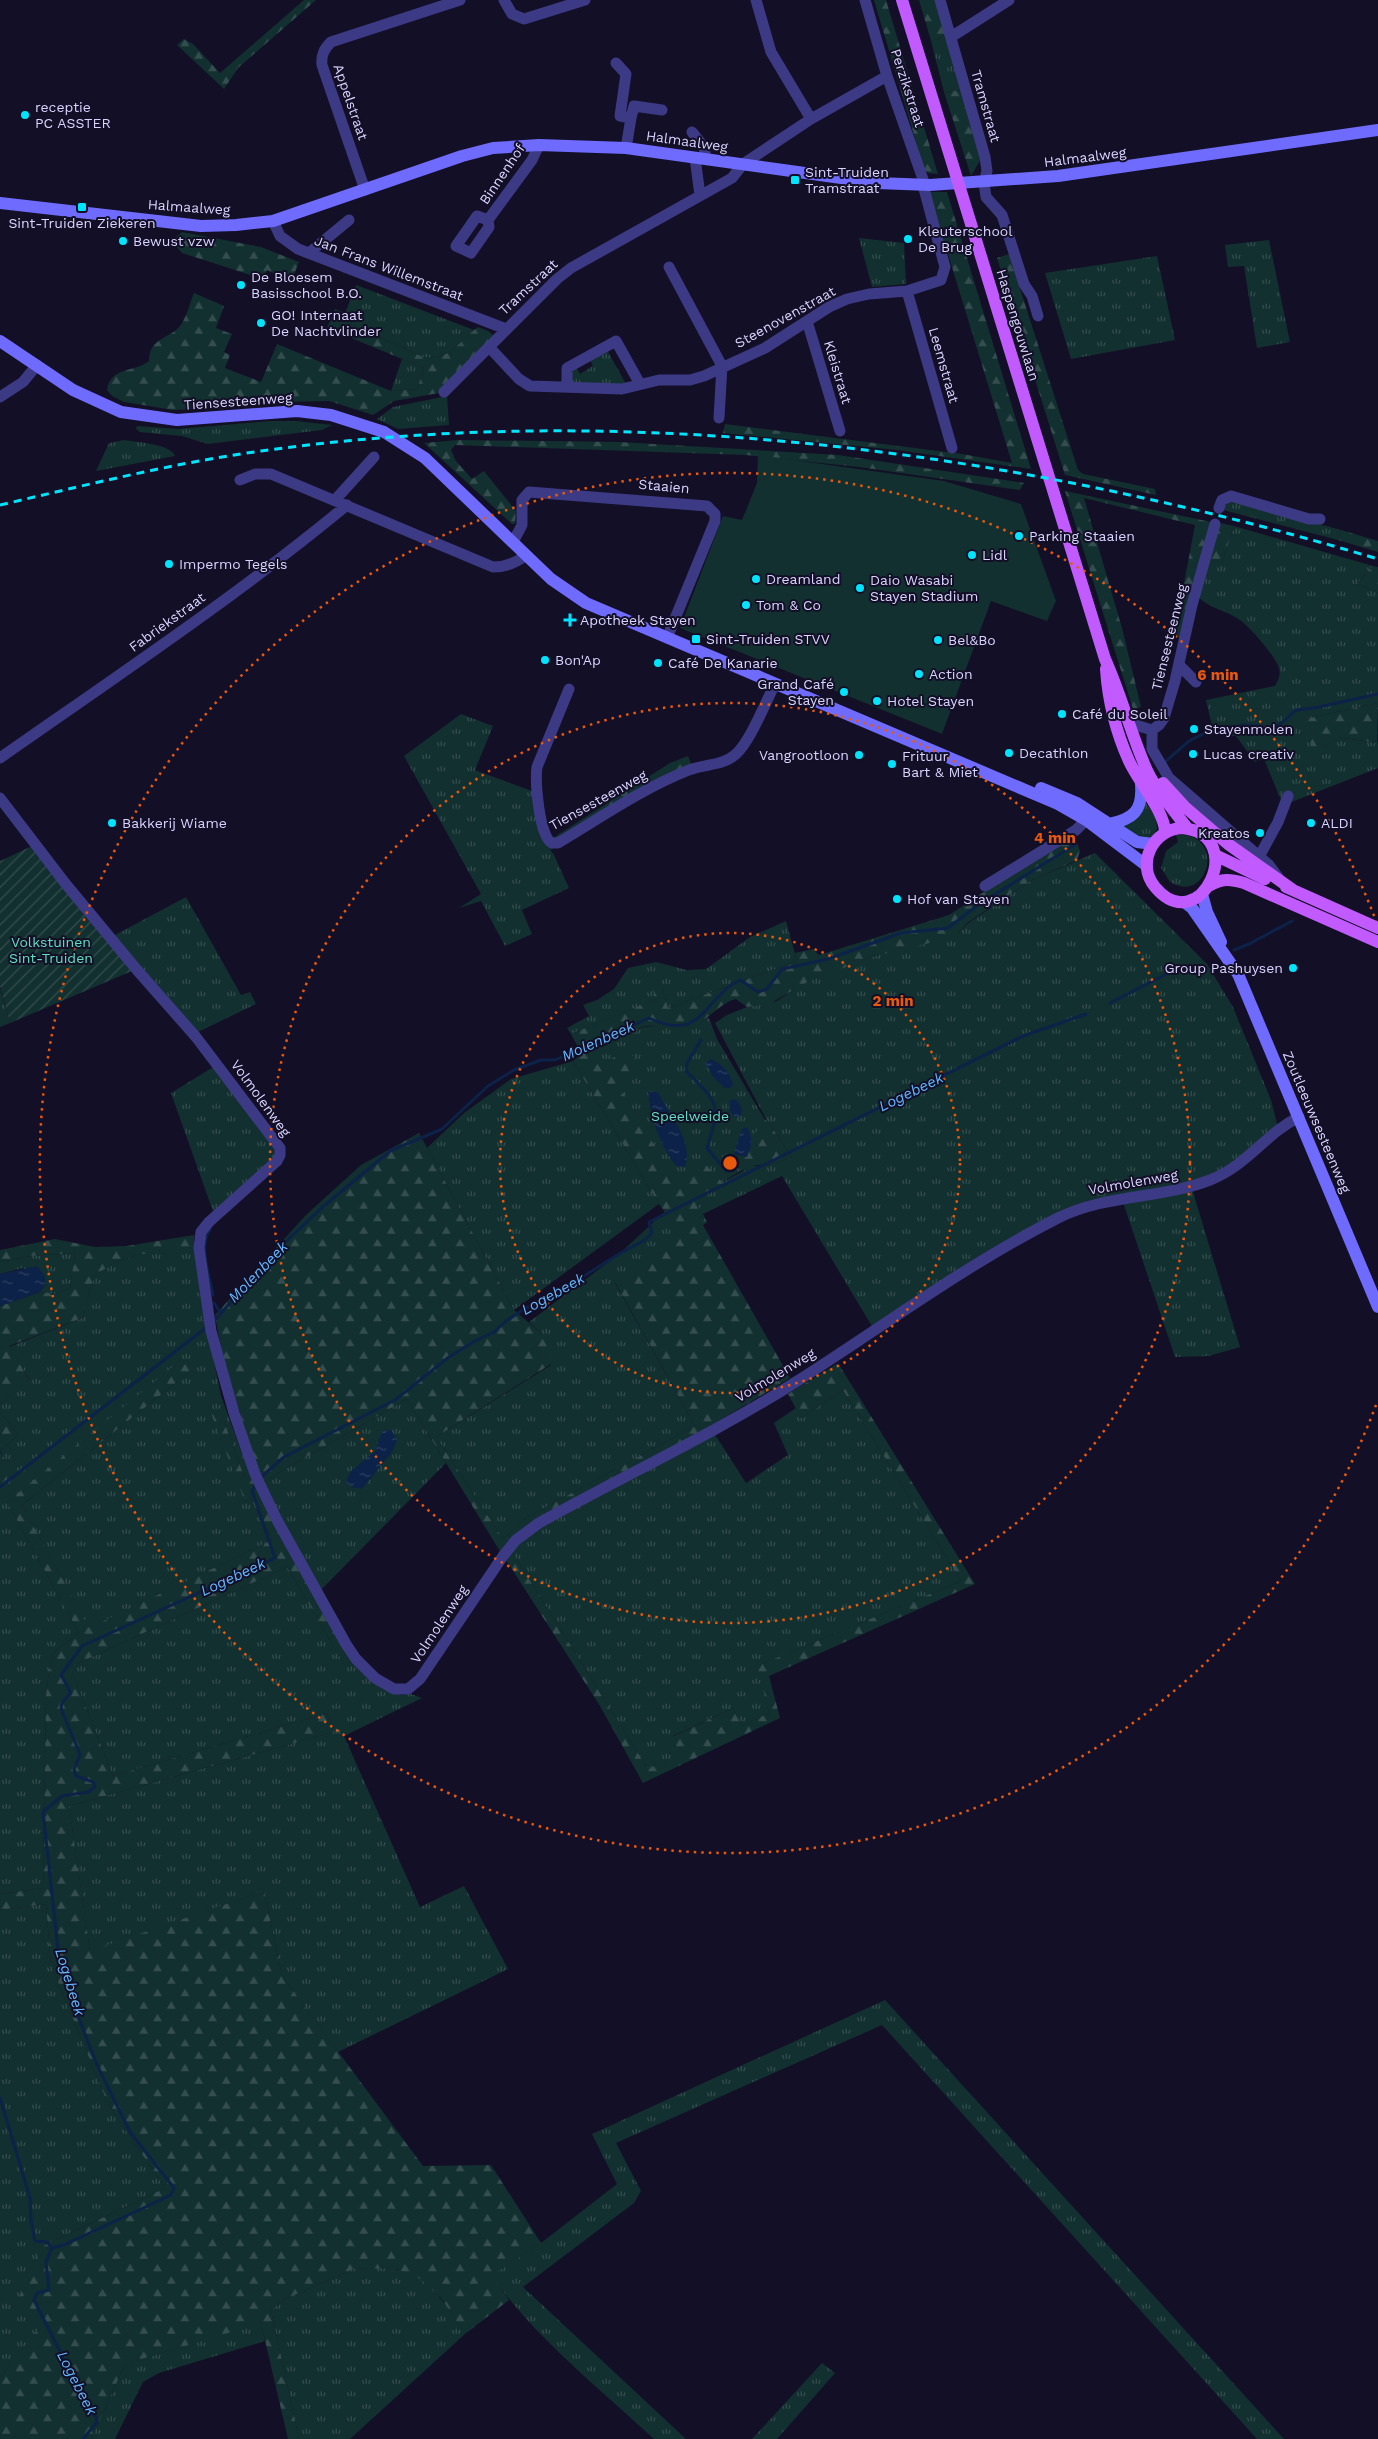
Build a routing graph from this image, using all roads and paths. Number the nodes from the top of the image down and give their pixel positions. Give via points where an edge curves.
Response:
1 (460, 0) edge
2 (504, 0) edge
3 (585, 0) edge
4 (756, 0) edge
5 (865, 0) edge
6 (902, 0) edge
7 (940, 0) edge
8 (1009, 0) edge
9 (951, 37) junction
10 (616, 64) dead end
11 (887, 76) junction
12 (662, 110) dead end
13 (631, 118) junction
14 (811, 119) junction
15 (1378, 130) edge
16 (692, 132) dead end
17 (539, 145) junction
18 (626, 148) junction
19 (701, 159) junction
20 (742, 164) junction
21 (982, 183) junction
22 (926, 185) junction
23 (365, 190) junction
24 (700, 195) junction
25 (0, 203) edge
26 (349, 220) dead end
27 (488, 220) dead end
28 (273, 221) junction
29 (309, 253) junction
30 (669, 267) dead end
31 (907, 291) junction
32 (1038, 316) dead end
33 (807, 321) junction
34 (506, 329) junction
35 (0, 341) edge
36 (490, 348) junction
37 (37, 365) junction
38 (722, 366) junction
39 (640, 384) junction
40 (567, 387) junction
41 (444, 392) dead end
42 (0, 397) edge
43 (719, 418) dead end
44 (840, 431) dead end
45 (952, 448) dead end
46 (374, 457) dead end
47 (240, 480) dead end
48 (336, 500) junction
49 (1220, 504) dead end
50 (347, 505) junction
51 (1320, 519) dead end
52 (1215, 524) dead end
53 (512, 542) junction
54 (526, 555) junction
55 (667, 638) junction
56 (1105, 659) junction
57 (1179, 665) junction
58 (1196, 682) dead end
59 (775, 684) junction
60 (569, 689) dead end
61 (1129, 724) junction
62 (1152, 730) junction
63 (1137, 743) junction
64 (0, 758) edge
65 (1141, 784) junction
66 (1288, 796) dead end
67 (0, 798) edge
68 (1089, 816) junction
69 (1109, 824) junction
70 (1188, 829) junction
71 (1165, 832) junction
72 (1153, 844) junction
73 (1215, 855) junction
74 (1259, 857) junction
75 (1147, 866) junction
76 (1279, 880) junction
77 (985, 886) dead end
78 (1205, 890) junction
79 (1293, 890) junction
80 (1184, 902) junction
81 (1378, 928) edge
82 (1378, 942) edge
83 (1224, 952) junction
84 (1299, 1117) junction
85 (1378, 1307) edge

1 - 23 street, Appelstraat via 331,42 321,56
2 - 3 street via 512,14 524,19
4 - 14 street via 771,52
5 - 11 street, Perzikstraat
6 - 56 main road, Haspengouwlaan
7 - 9 street, Tramstraat
8 - 9 street
9 - 21 street, Tramstraat via 985,157 986,171
10 - 13 street via 626,74 620,116
11 - 14 street, Tramstraat
11 - 22 street, Perzikstraat
12 - 13 street via 634,106
13 - 18 street
14 - 20 street, Tramstraat
15 - 21 street, Halmaalweg via 1103,170
16 - 19 street via 704,147
17 - 18 street, Halmaalweg
17 - 23 street, Halmaalweg via 485,150
17 - 27 street, Binnenhof via 532,160
18 - 19 street, Halmaalweg
19 - 20 street, Halmaalweg
19 - 24 street
20 - 22 street, Halmaalweg via 877,183
20 - 24 street, Tramstraat via 732,178
21 - 22 street, Halmaalweg
21 - 32 street via 986,197 1002,215
22 - 31 street, Steenovenstraat via 945,274 941,280
23 - 28 street, Halmaalweg
24 - 34 street, Tramstraat via 571,268
25 - 28 street, Halmaalweg via 201,226
26 - 29 street
28 - 29 street, Jan Frans Willemstraat via 285,240
29 - 34 street, Jan Frans Willemstraat
30 - 38 street
31 - 33 street, Steenovenstraat via 847,299
31 - 45 street, Leemstraat
33 - 38 street, Steenovenstraat via 765,348
33 - 44 street, Kleistraat
34 - 36 street, Tramstraat
35 - 37 street, Tiensesteenweg
36 - 40 street, Steenovenstraat via 519,379 530,386
36 - 41 street, Tramstraat
37 - 42 street via 23,382
37 - 53 street, Tiensesteenweg via 99,404 132,414 178,420 297,411 349,420 384,432 432,464
38 - 39 street, Steenovenstraat via 690,380
38 - 43 street
39 - 40 street, Steenovenstraat via 622,389
39 - 40 street via 616,341 567,368
46 - 48 street
47 - 48 street via 255,474 271,474
48 - 50 street
49 - 51 street via 1227,496 1234,496 1309,519
50 - 54 street via 493,567 519,561
50 - 64 street, Fabriekstraat via 154,651
52 - 57 street, Tiensesteenweg
53 - 54 street, Tiensesteenweg
53 - 55 street, Staaien via 522,526 522,500 530,492 707,506 715,514 715,521
54 - 55 street, Tiensesteenweg via 551,579 586,603
55 - 59 street, Tiensesteenweg
56 - 61 main road, Haspengouwlaan
56 - 65 main road, Haspengouwlaan via 1108,693 1116,726
57 - 58 street
57 - 62 street, Tiensesteenweg via 1164,718
59 - 60 street, Tiensesteenweg via 736,754 720,762 690,769 558,843 552,843 544,835 535,779
59 - 68 street, Tiensesteenweg via 933,750 962,756 1062,796
61 - 62 street
61 - 63 main road, Haspengouwlaan
62 - 74 street via 1152,749 1169,778
63 - 70 main road, Haspengouwlaan via 1143,762
63 - 76 main road via 1162,781 1185,807 1253,864
65 - 69 street via 1142,798 1134,814
65 - 71 main road, Haspengouwlaan via 1162,817
66 - 74 street
67 - 84 street, Volmolenweg via 136,970 196,1036 280,1148 276,1160 201,1232 199,1248 211,1331 246,1451 277,1520 351,1651 365,1669 385,1686 402,1690 420,1679 503,1556 516,1540 539,1523 798,1381 942,1286 1058,1218 1086,1206 1171,1192 1213,1179 1244,1162 1281,1128
68 - 69 street, Tiensesteenweg
68 - 75 street, Tiensesteenweg
68 - 77 street via 1076,830
69 - 72 street, Tiensesteenweg via 1137,842
70 - 71 main road
70 - 73 main road via 1203,835
71 - 72 main road
72 - 75 main road
73 - 78 main road via 1214,868
73 - 79 main road
74 - 76 street
75 - 80 main road via 1153,885 1161,893
76 - 79 main road
78 - 80 main road
78 - 82 main road via 1217,881 1228,879 1244,883
78 - 83 street, Zoutleeuwsesteenweg via 1207,912
79 - 81 main road
80 - 83 street, Zoutleeuwsesteenweg
83 - 84 street, Zoutleeuwsesteenweg via 1238,974
84 - 85 street, Zoutleeuwsesteenweg

